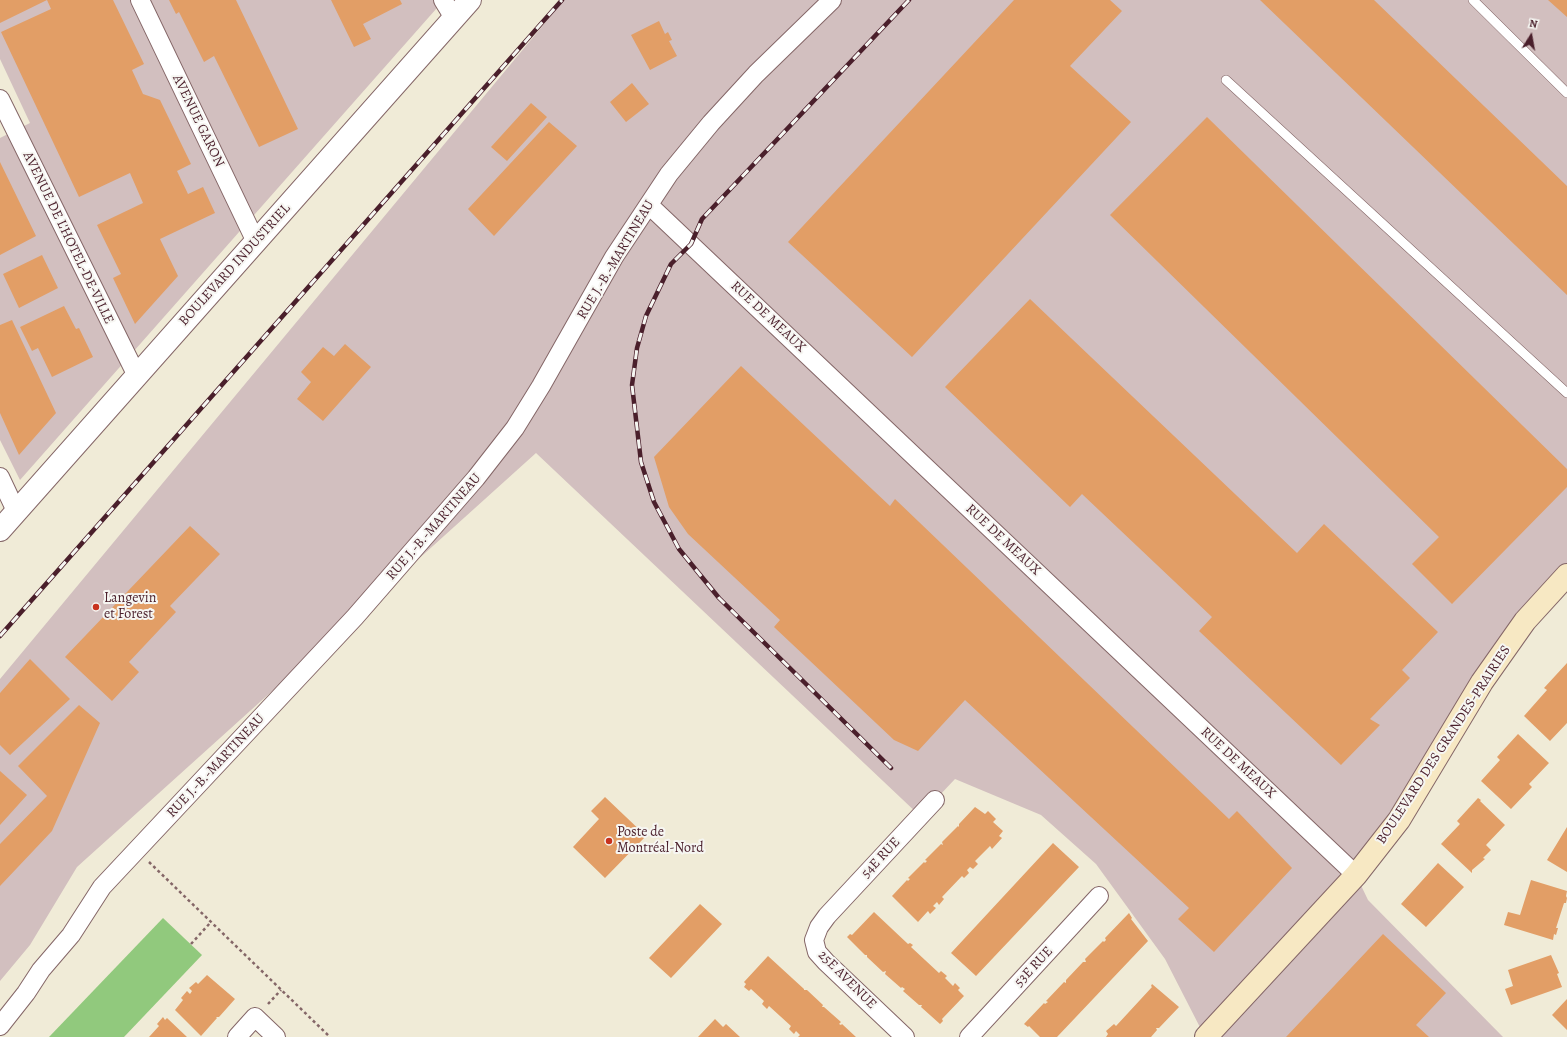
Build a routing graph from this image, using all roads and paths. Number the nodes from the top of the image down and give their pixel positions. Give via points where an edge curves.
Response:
1 (140, 0) edge
2 (470, 0) edge
3 (832, 0) edge
4 (1473, 0) edge
5 (448, 9) edge
6 (1226, 80) dead end
7 (1567, 93) edge
8 (0, 99) edge
9 (649, 205) junction
10 (256, 242) junction
11 (137, 376) junction
12 (1567, 393) edge
13 (0, 478) edge
14 (16, 512) junction
15 (0, 530) edge
16 (1567, 575) edge
17 (936, 800) dead end
18 (137, 850) junction
19 (1356, 875) junction
20 (1099, 896) dead end
21 (827, 916) joint
22 (211, 922) junction
23 (191, 944) dead end
24 (0, 1026) edge
25 (237, 1037) edge
26 (276, 1037) edge
27 (330, 1037) edge
28 (905, 1037) edge
29 (970, 1037) edge
30 (1206, 1037) edge

1 - 10 street, AVENUE GARON
2 - 5 street, BOULEVARD INDUSTRIEL
3 - 9 street, RUE J.-B.-MARTINEAU via 756,74 711,123 669,174
4 - 7 lane
5 - 10 street, BOULEVARD INDUSTRIEL
6 - 12 lane
8 - 11 street, AVENUE DE L'HOTEL-DE-VILLE
9 - 18 street, RUE J.-B.-MARTINEAU via 614,257 541,386 481,472 355,617
9 - 19 street, RUE DE MEAUX
10 - 11 street, BOULEVARD INDUSTRIEL
11 - 14 street, BOULEVARD INDUSTRIEL
13 - 14 street
14 - 15 street, BOULEVARD INDUSTRIEL
16 - 19 main road, BOULEVARD DES GRANDES-PRAIRIES via 1525,621 1486,676 1399,820
17 - 21 street, 54E RUE
18 - 22 path
18 - 24 street, RUE J.-B.-MARTINEAU via 102,887 71,935 41,970
19 - 30 main road, BOULEVARD DES GRANDES-PRAIRIES
20 - 29 street, 53E RUE
21 - 28 street, 25E AVENUE via 814,940 817,952
22 - 23 path
22 - 27 path
25 - 26 street via 255,1018

